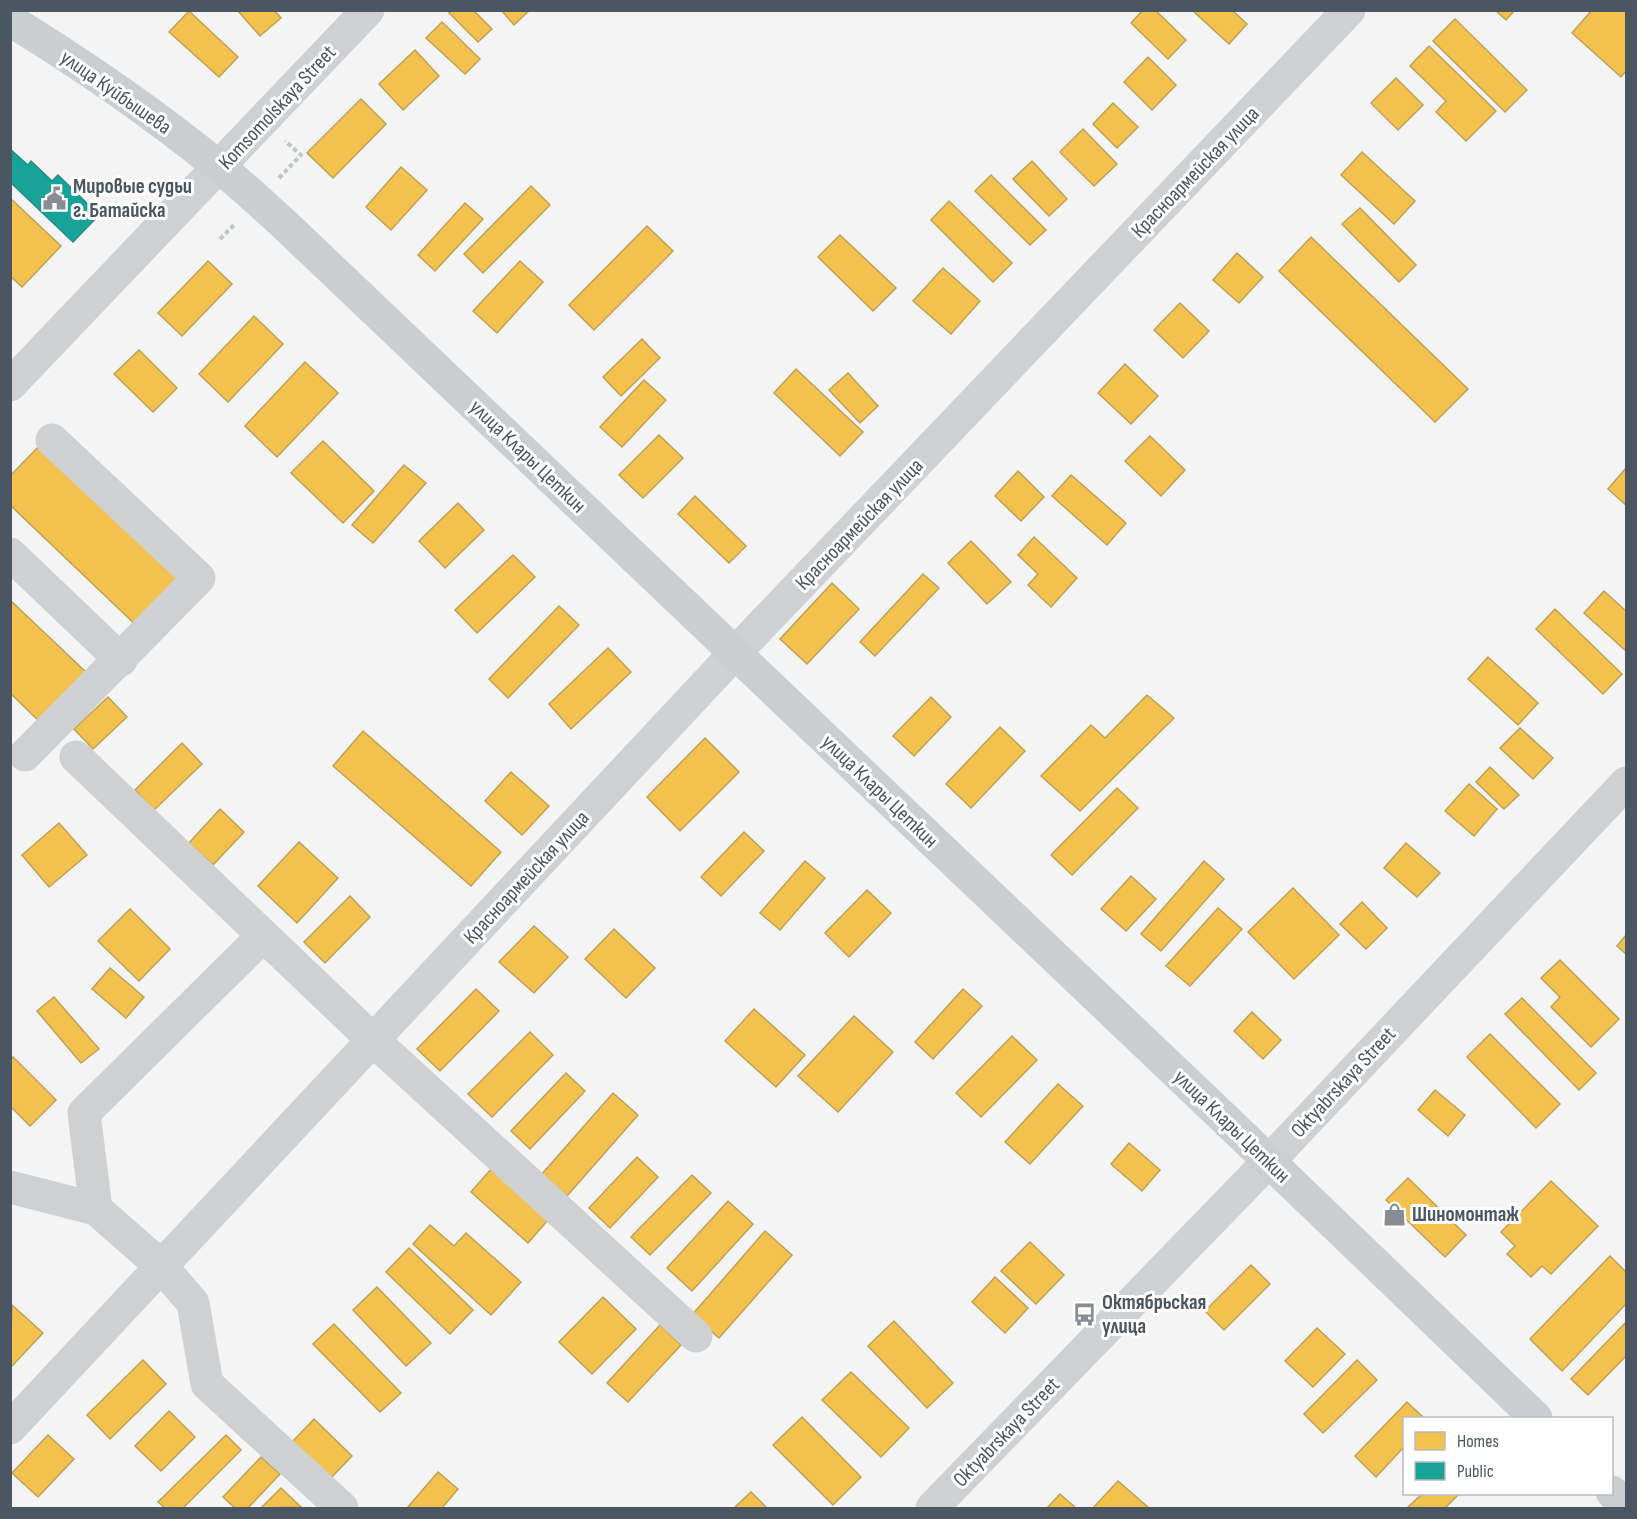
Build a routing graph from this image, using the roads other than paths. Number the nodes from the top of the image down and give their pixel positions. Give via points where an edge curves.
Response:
1 (368, 10) edge
2 (1349, 10) edge
3 (10, 20) edge
4 (220, 167) junction
5 (10, 386) edge
6 (52, 440) dead end
7 (10, 554) edge
8 (735, 653) junction
9 (121, 660) junction
10 (15, 756) edge
11 (76, 758) dead end
12 (1626, 783) edge
13 (263, 936) junction
14 (373, 1040) junction
15 (1269, 1161) junction
16 (10, 1187) edge
17 (96, 1209) junction
18 (162, 1267) junction
19 (696, 1336) dead end
20 (1534, 1417) edge
21 (10, 1428) edge
22 (1613, 1494) edge
23 (1626, 1506) edge
24 (342, 1509) edge
25 (932, 1509) edge

1 - 4 street, Komsomolskaya Street
2 - 8 street, Красноармейская улица
3 - 4 main road, улица Куйбышева via 110,85
4 - 5 street, Komsomolskaya Street
4 - 8 main road, улица Клары Цеткин
6 - 9 street via 199,579
7 - 9 street
8 - 14 street, Красноармейская улица
8 - 15 main road, улица Клары Цеткин
9 - 10 street
11 - 13 street
12 - 15 street, Oktyabrskaya Street
13 - 14 street
13 - 17 street via 84,1113
14 - 18 street, Красноармейская улица
14 - 19 street
15 - 20 main road, улица Клары Цеткин
15 - 25 street, Oktyabrskaya Street
16 - 17 street
17 - 18 street
18 - 21 street, Красноармейская улица
18 - 24 street via 193,1303 207,1384
22 - 23 main road

